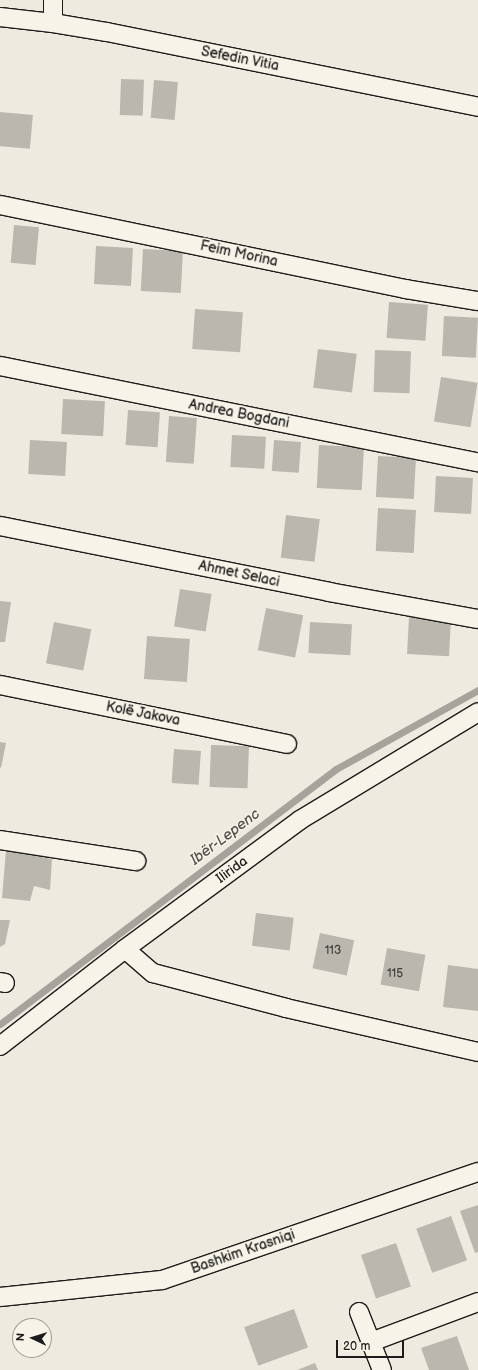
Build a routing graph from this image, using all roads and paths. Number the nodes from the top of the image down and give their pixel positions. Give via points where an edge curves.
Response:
1 (53, 0) edge
2 (0, 17) edge
3 (53, 23) junction
4 (478, 107) edge
5 (0, 205) edge
6 (478, 301) edge
7 (0, 366) edge
8 (478, 462) edge
9 (0, 526) edge
10 (478, 619) edge
11 (0, 686) edge
12 (478, 712) edge
13 (287, 744) dead end
14 (0, 840) edge
15 (136, 861) dead end
16 (125, 949) junction
17 (0, 1046) edge
18 (478, 1052) edge
19 (478, 1172) edge
20 (0, 1297) edge
21 (478, 1302) edge
22 (359, 1312) dead end
23 (371, 1342) junction
24 (382, 1370) edge

1 - 3 street
2 - 3 street, Sefedin Vitia
3 - 4 street, Sefedin Vitia
5 - 6 street, Feim Morina via 406,289
7 - 8 street, Andrea Bogdani
9 - 10 street, Ahmet Selaci
11 - 13 street, Kolë Jakova
12 - 16 street, Ilirida via 300,820
14 - 15 street
16 - 17 street, Ilirida
16 - 18 street via 153,973 286,1008
19 - 20 street, Bashkim Krasniqi via 162,1280
21 - 23 street
22 - 23 street
23 - 24 street

